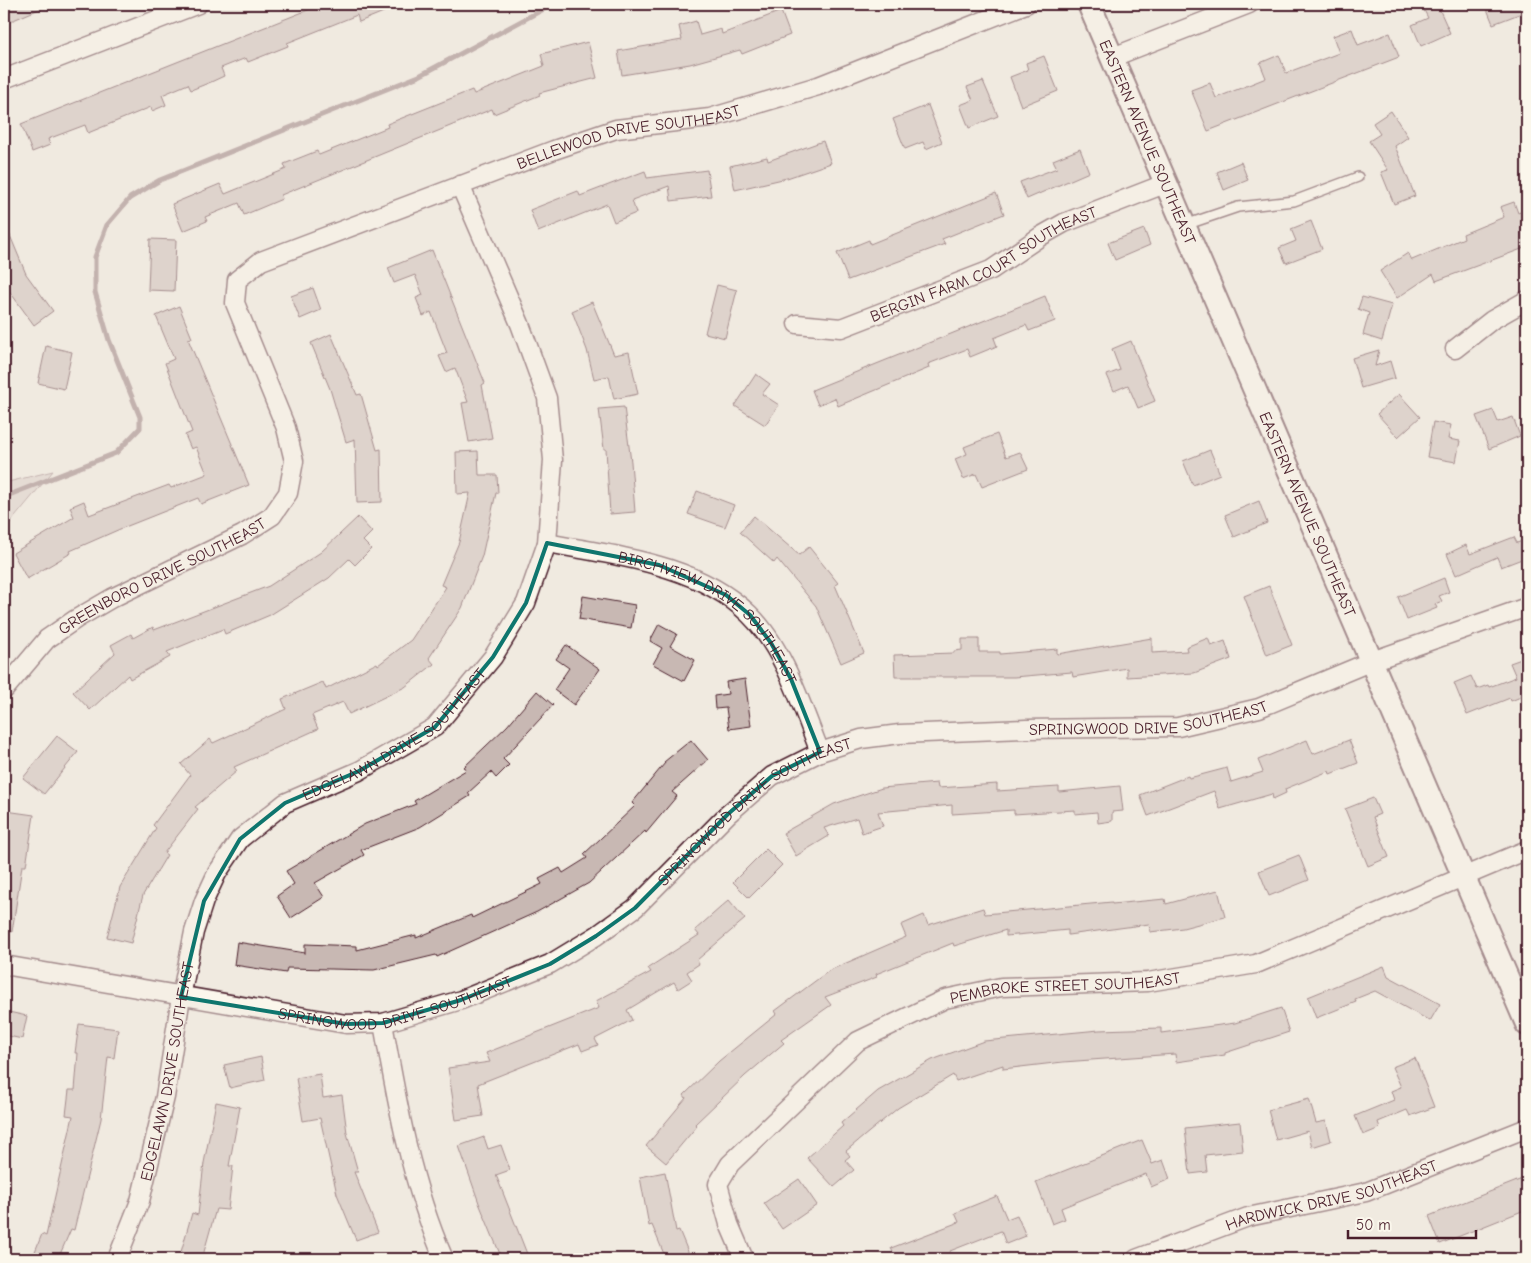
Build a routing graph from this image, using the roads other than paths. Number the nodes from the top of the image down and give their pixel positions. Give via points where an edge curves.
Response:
1 (198, 4) edge
2 (1026, 4) edge
3 (1089, 4) edge
4 (1249, 4) edge
5 (1113, 57) junction
6 (4, 79) edge
7 (1358, 177) dead end
8 (1167, 183) junction
9 (460, 185) junction
10 (1185, 225) junction
11 (237, 280) joint
12 (1527, 300) edge
13 (798, 324) dead end
14 (1456, 349) dead end
15 (546, 542) junction
16 (1527, 607) edge
17 (1372, 661) junction
18 (4, 690) edge
19 (820, 752) junction
20 (1527, 850) edge
21 (1464, 878) junction
22 (4, 965) edge
23 (181, 997) junction
24 (383, 1023) junction
25 (1527, 1024) edge
26 (1527, 1128) edge
27 (117, 1259) edge
28 (444, 1259) edge
29 (744, 1259) edge
30 (1136, 1259) edge

1 - 6 street
2 - 9 street, BELLEWOOD DRIVE SOUTHEAST via 818,86 710,118 616,128
3 - 5 street, EASTERN AVENUE SOUTHEAST
4 - 5 street
5 - 8 street, EASTERN AVENUE SOUTHEAST
7 - 10 lane via 1294,201 1238,207
8 - 10 street, EASTERN AVENUE SOUTHEAST
8 - 13 street, BERGIN FARM COURT SOUTHEAST via 1064,223 991,270 841,328
9 - 11 street, BELLEWOOD DRIVE SOUTHEAST via 261,261
9 - 15 street, EDGELAWN DRIVE SOUTHEAST via 520,324 547,398 553,460
10 - 17 street, EASTERN AVENUE SOUTHEAST
11 - 18 street, GREENBORO DRIVE SOUTHEAST via 236,303 286,428 294,460 288,493 272,516 242,536 112,598 47,639
12 - 14 street via 1492,320
15 - 19 street, BIRCHVIEW DRIVE SOUTHEAST via 659,565 726,595 750,615 770,643 791,679
15 - 23 street, EDGELAWN DRIVE SOUTHEAST via 526,603 498,649 435,727 359,771 285,804 240,839 217,873 204,901
16 - 17 street, SPRINGWOOD DRIVE SOUTHEAST
17 - 19 street, SPRINGWOOD DRIVE SOUTHEAST via 1259,708 1178,727 900,734 861,739
17 - 21 street, EASTERN AVENUE SOUTHEAST
19 - 24 street, SPRINGWOOD DRIVE SOUTHEAST via 772,776 728,814 635,908 596,936 550,964 462,1000
20 - 21 street, PEMBROKE STREET SOUTHEAST
21 - 25 street, EASTERN AVENUE SOUTHEAST
21 - 29 street, PEMBROKE STREET SOUTHEAST via 1256,964 1148,982 1000,987 945,999 858,1042 730,1164 718,1184 729,1224
22 - 23 street, SPRINGWOOD DRIVE SOUTHEAST
23 - 24 street, SPRINGWOOD DRIVE SOUTHEAST via 346,1024
23 - 27 street, EDGELAWN DRIVE SOUTHEAST via 165,1097 140,1201
24 - 28 street via 401,1125
26 - 30 street, HARDWICK DRIVE SOUTHEAST via 1366,1192 1248,1216

